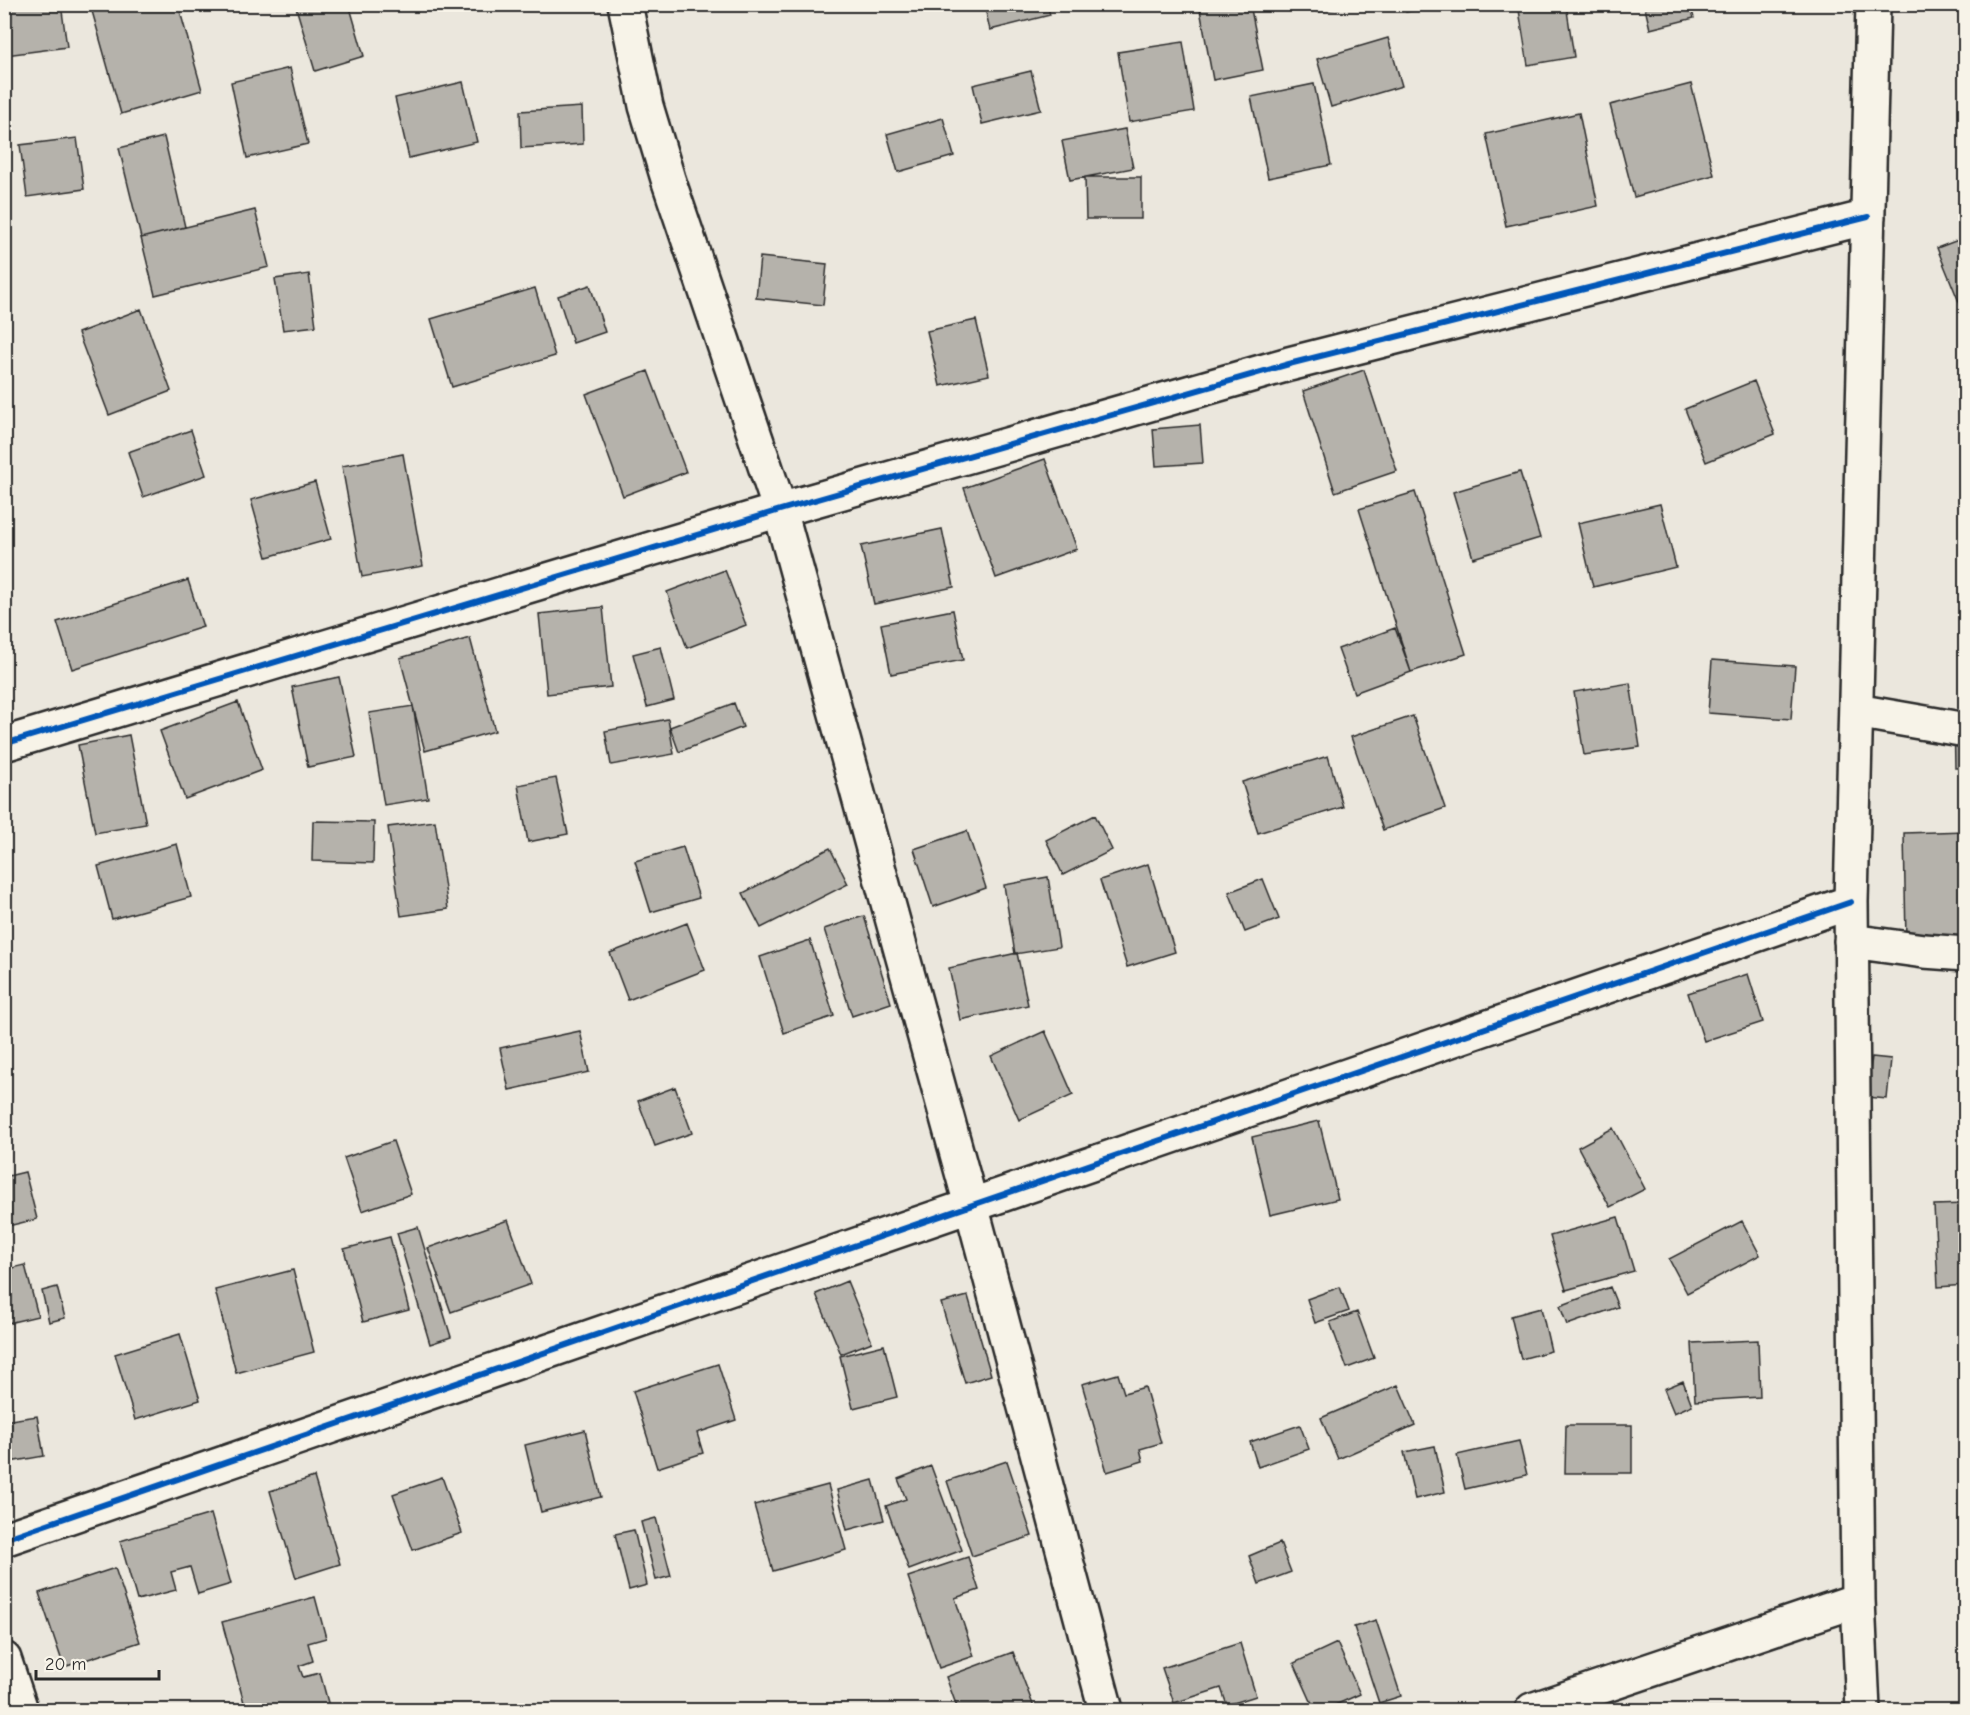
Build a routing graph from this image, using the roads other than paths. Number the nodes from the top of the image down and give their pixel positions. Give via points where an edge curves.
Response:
1 (625, 4) edge
2 (1873, 4) edge
3 (1868, 217) junction
4 (780, 510) junction
5 (1856, 711) junction
6 (1965, 730) edge
7 (4, 744) edge
8 (1851, 902) junction
9 (1851, 941) junction
10 (1965, 954) edge
11 (971, 1205) junction
12 (4, 1539) edge
13 (1858, 1600) junction
14 (4, 1659) edge
15 (21, 1710) edge
16 (1106, 1710) edge
17 (1532, 1710) edge
18 (1863, 1710) edge

1 - 4 street via 646,106 668,179
2 - 3 street
3 - 4 street via 1289,364
3 - 5 street
4 - 7 street
4 - 11 street
5 - 6 street
5 - 8 street
8 - 9 street
8 - 11 street
9 - 10 street
9 - 13 street
11 - 12 street
11 - 16 street
13 - 17 street
13 - 18 street
14 - 15 street

